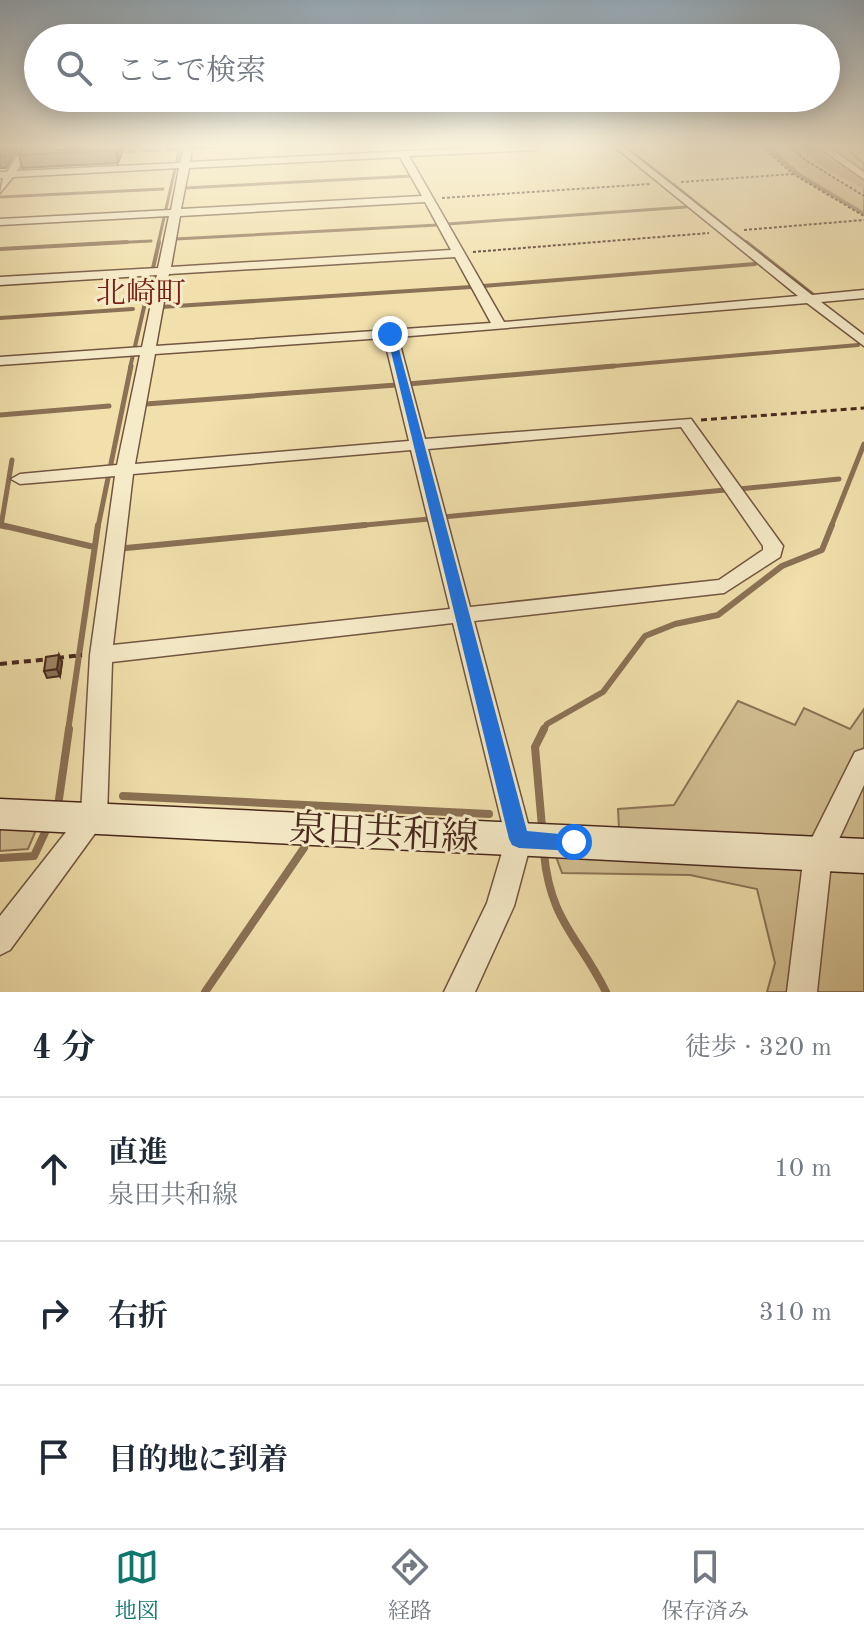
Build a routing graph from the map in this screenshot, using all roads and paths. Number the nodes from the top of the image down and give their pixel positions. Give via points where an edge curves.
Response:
1 (173, 193) edge
2 (426, 193) edge
3 (513, 193) edge
4 (677, 193) edge
5 (824, 193) edge
6 (429, 199) junction
7 (169, 213) junction
8 (864, 218) edge
9 (0, 222) edge
10 (724, 232) junction
11 (458, 253) junction
12 (162, 271) junction
13 (0, 281) edge
14 (864, 294) edge
15 (810, 299) junction
16 (500, 326) junction
17 (390, 334) junction
18 (864, 342) edge
19 (146, 350) junction
20 (0, 361) edge
21 (864, 408) edge
22 (685, 422) junction
23 (418, 445) junction
24 (122, 470) junction
25 (20, 479) dead end
26 (460, 615) junction
27 (97, 654) junction
28 (0, 664) edge
29 (864, 759) edge
30 (14, 814) edge
31 (88, 817) junction
32 (523, 839) junction
33 (843, 855) edge
34 (0, 940) edge
35 (459, 992) edge
36 (802, 992) edge

1 - 7 street
2 - 6 street
3 - 6 path
4 - 10 street
5 - 8 path
6 - 7 street
6 - 11 street
7 - 9 street
7 - 12 street
8 - 10 path
10 - 11 path
10 - 15 street
11 - 12 street
11 - 16 street
12 - 13 street
12 - 19 street
14 - 15 street
15 - 16 street
15 - 18 street
16 - 17 street
17 - 19 street
17 - 23 street
19 - 20 street
19 - 24 street
21 - 22 path
22 - 23 street
22 - 26 street via 773,553 724,586
23 - 24 street
23 - 26 street
24 - 25 street
24 - 27 street
26 - 27 street
26 - 32 street
27 - 28 path
27 - 31 street
29 - 33 street
30 - 31 main road, 泉田共和線
31 - 32 main road, 泉田共和線
31 - 34 street
32 - 33 main road, 泉田共和線
32 - 35 street via 500,906
33 - 36 street

